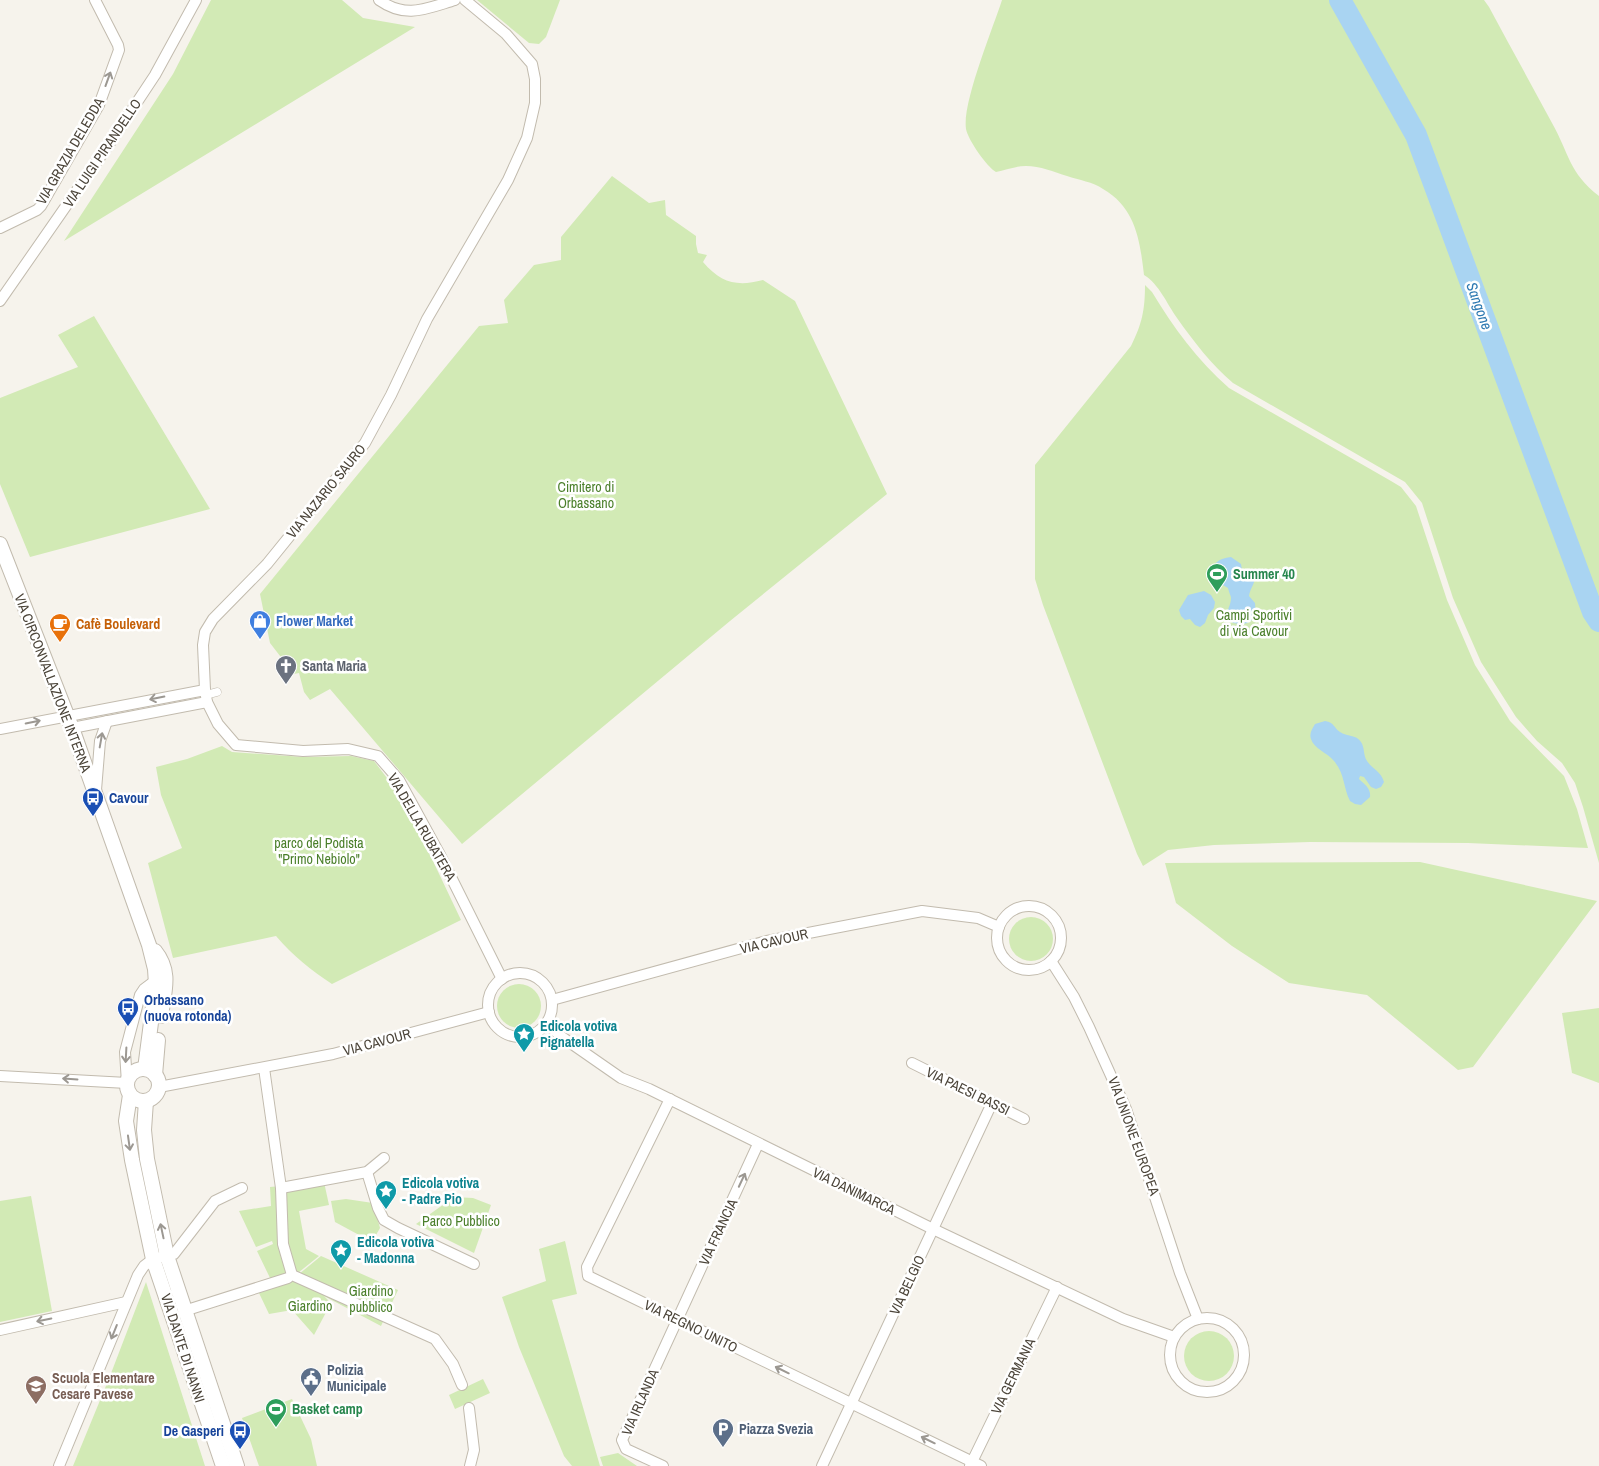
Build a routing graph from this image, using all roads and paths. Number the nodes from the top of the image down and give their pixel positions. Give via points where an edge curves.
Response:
1 (95, 0) edge
2 (196, 0) edge
3 (378, 0) edge
4 (454, 0) edge
5 (465, 0) edge
6 (0, 228) edge
7 (0, 301) edge
8 (0, 544) edge
9 (217, 692) dead end
10 (206, 696) junction
11 (107, 721) junction
12 (69, 722) junction
13 (0, 729) edge
14 (96, 794) junction
15 (999, 927) junction
16 (149, 945) junction
17 (1051, 961) junction
18 (502, 979) junction
19 (156, 980) junction
20 (552, 1000) junction
21 (489, 1012) junction
22 (547, 1024) junction
23 (912, 1063) dead end
24 (264, 1068) junction
25 (0, 1076) edge
26 (153, 1077) junction
27 (128, 1089) junction
28 (670, 1100) junction
29 (146, 1101) junction
30 (992, 1103) junction
31 (1024, 1119) dead end
32 (758, 1144) junction
33 (384, 1158) dead end
34 (367, 1172) junction
35 (242, 1188) dead end
36 (281, 1188) junction
37 (933, 1229) junction
38 (167, 1256) junction
39 (153, 1259) junction
40 (474, 1264) dead end
41 (288, 1278) dead end
42 (1056, 1287) junction
43 (126, 1302) junction
44 (184, 1311) junction
45 (678, 1319) junction
46 (1198, 1319) junction
47 (0, 1330) edge
48 (1174, 1337) junction
49 (462, 1385) dead end
50 (851, 1403) junction
51 (469, 1408) dead end
52 (974, 1464) edge
53 (58, 1466) edge
54 (223, 1466) edge
55 (236, 1466) edge
56 (470, 1466) edge
57 (663, 1466) edge
58 (822, 1466) edge

6 -> 1 street, VIA GRAZIA DELEDDA via 41,206 99,105 119,50
2 - 7 street, VIA LUIGI PIRANDELLO via 120,130
3 - 4 street via 404,12
5 - 10 street, VIA NAZARIO SAURO via 506,34 532,64 535,104 527,138 508,180 427,319 365,443 268,564 205,632
8 - 12 street, VIA CIRCONVALLAZIONE INTERNA
9 - 10 street
10 - 11 street
10 -> 12 street
10 - 18 street, VIA DELLA RUBATERA via 218,724 236,745 303,751 348,749 378,756 399,780
11 - 12 street
14 -> 11 street, VIA CIRCONVALLAZIONE INTERNA via 100,741
13 -> 12 street
12 - 14 street, VIA CIRCONVALLAZIONE INTERNA
14 - 16 street, VIA CIRCONVALLAZIONE INTERNA
15 - 17 street via 999,948 1012,965 1032,970
15 - 17 street via 1013,910 1023,906 1044,909 1055,919 1061,933 1058,954
15 - 20 street, VIA CAVOUR via 978,918 922,912 767,941
16 - 19 street, VIA CIRCONVALLAZIONE INTERNA
16 - 26 street via 161,958 167,977
17 - 46 street, VIA UNIONE EUROPEA via 1074,997 1126,1109
18 - 20 street via 522,973 533,976 542,981
18 - 21 street via 490,994
19 - 26 street, VIA CIRCONVALLAZIONE INTERNA
19 -> 27 street, VIA DANTE DI NANNI via 140,996 125,1052
20 - 22 street
21 - 22 street via 500,1030 510,1035 530,1036
21 - 24 street, VIA CAVOUR via 333,1054
22 - 28 street, VIA DANIMARCA via 621,1078
23 - 30 street, VIA PAESI BASSI
24 - 26 street, VIA CAVOUR
24 - 36 street
27 -> 25 street
26 - 27 street via 133,1072
26 - 29 street via 155,1096
27 - 29 street via 138,1101
27 -> 39 street, VIA DANTE DI NANNI via 126,1120 130,1150
28 - 32 street, VIA DANIMARCA
28 - 45 street, VIA REGNO UNITO via 587,1267 588,1276
38 -> 29 street, VIA DANTE DI NANNI via 147,1159
30 - 31 street, VIA PAESI BASSI
30 - 37 street, VIA BELGIO
32 - 37 street, VIA DANIMARCA
45 -> 32 street, VIA FRANCIA
33 - 34 street
34 - 36 street
34 - 40 street via 384,1220
35 - 38 street via 215,1202 179,1250
36 - 49 street via 283,1244 292,1275 435,1339 453,1364
37 - 42 street, VIA DANIMARCA
37 - 50 street, VIA BELGIO
38 - 39 street
38 - 44 street, VIA DANTE DI NANNI
39 - 43 street via 138,1274
39 - 54 street, VIA DANTE DI NANNI
41 - 44 street, VIA DANTE DI NANNI
42 - 48 street, VIA DANIMARCA via 1123,1319
42 - 52 street, VIA GERMANIA
43 -> 47 street
43 -> 53 street
44 - 55 street, VIA DANTE DI NANNI
50 -> 45 street, VIA REGNO UNITO
45 - 57 street, VIA IRLANDA via 622,1440 626,1449
46 - 48 street via 1188,1322
46 - 48 street via 1220,1320 1230,1326 1243,1345 1244,1356 1238,1376 1223,1389 1202,1392 1183,1384 1171,1367
52 -> 50 street, VIA REGNO UNITO
50 - 58 street, VIA BELGIO
51 - 56 street via 474,1450

